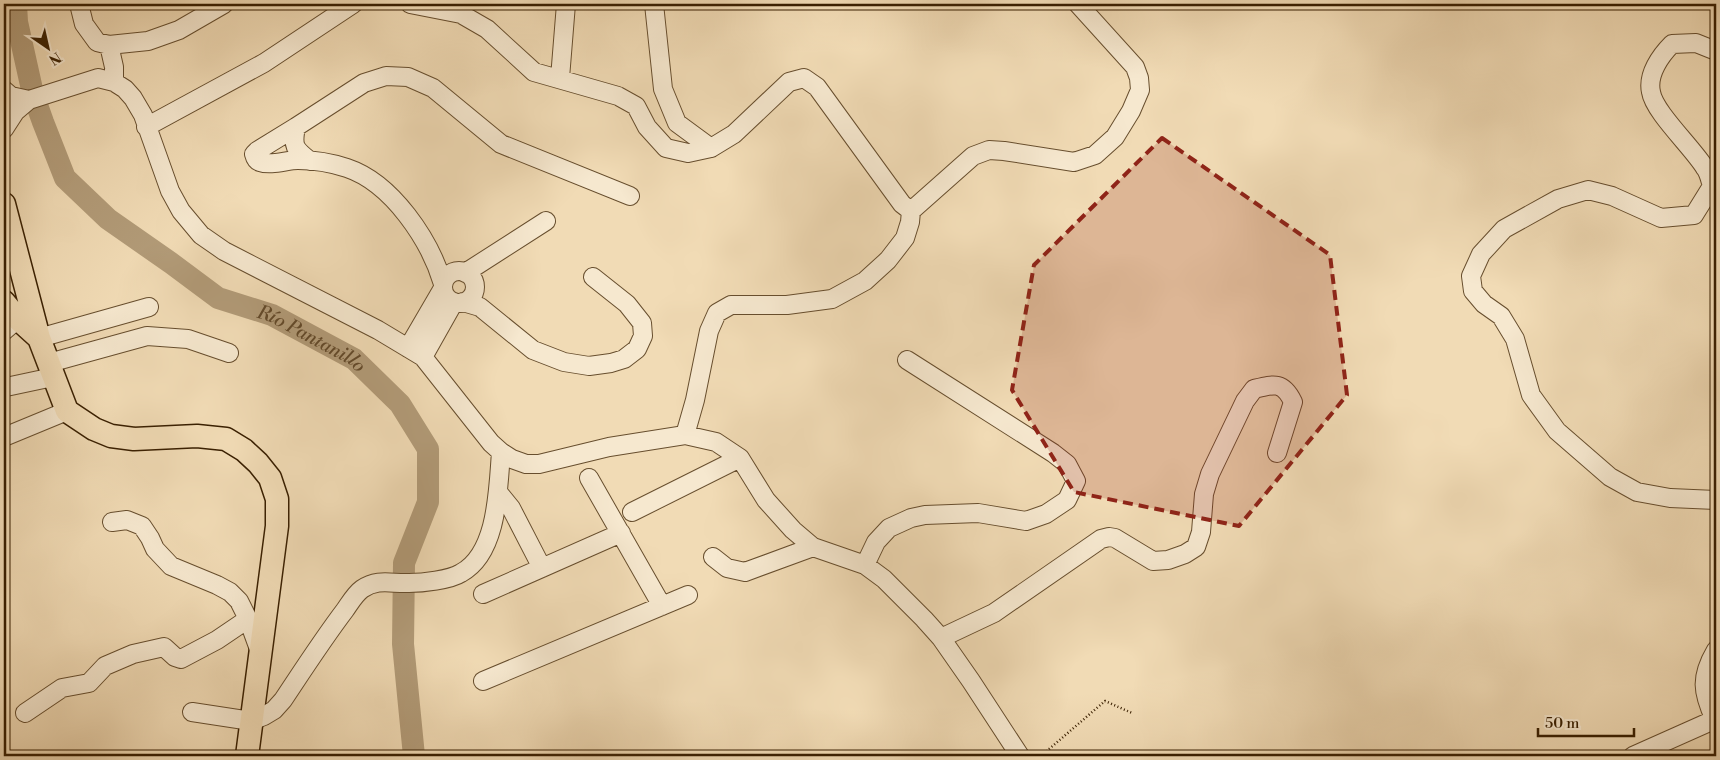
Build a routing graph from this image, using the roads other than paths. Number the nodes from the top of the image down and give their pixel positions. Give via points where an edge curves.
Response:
1 (79, 4) edge
2 (224, 4) edge
3 (353, 4) edge
4 (410, 4) edge
5 (566, 4) edge
6 (654, 4) edge
7 (1078, 4) edge
8 (109, 45) junction
9 (1716, 52) edge
10 (560, 78) junction
11 (114, 82) junction
12 (4, 90) edge
13 (31, 99) junction
14 (146, 127) junction
15 (296, 127) junction
16 (4, 129) edge
17 (711, 148) junction
18 (310, 161) junction
19 (630, 196) dead end
20 (911, 211) junction
21 (5, 219) edge
22 (546, 221) dead end
23 (437, 264) junction
24 (470, 275) junction
25 (593, 277) dead end
26 (443, 286) junction
27 (4, 302) edge
28 (465, 304) junction
29 (149, 307) dead end
30 (11, 325) edge
31 (39, 338) junction
32 (229, 353) dead end
33 (416, 353) junction
34 (907, 360) dead end
35 (51, 370) junction
36 (4, 386) edge
37 (67, 411) junction
38 (685, 435) junction
39 (4, 437) edge
40 (501, 452) junction
41 (1277, 452) dead end
42 (740, 458) junction
43 (589, 478) dead end
44 (498, 492) junction
45 (1716, 500) edge
46 (632, 512) dead end
47 (112, 522) dead end
48 (621, 533) junction
49 (813, 547) junction
50 (713, 557) dead end
51 (865, 565) junction
52 (542, 568) junction
53 (483, 594) dead end
54 (688, 595) dead end
55 (662, 606) junction
56 (248, 619) junction
57 (941, 638) junction
58 (1716, 650) edge
59 (260, 652) junction
60 (483, 681) dead end
61 (192, 712) dead end
62 (26, 713) dead end
63 (1716, 720) edge
64 (251, 721) junction
65 (246, 756) edge
66 (1020, 756) edge
67 (1633, 756) edge

1 - 8 street via 84,24 97,42
2 - 8 street via 179,30 148,41
3 - 14 street via 264,63
4 - 10 street via 461,14 487,30 534,72
5 - 10 street
6 - 17 street via 663,89 677,123
7 - 20 street via 1135,68 1139,78 1140,90 1132,111 1115,137 1095,155 1074,162 989,150 973,156
8 - 11 street
9 - 45 street via 1696,43 1672,44 1661,55 1650,91 1656,105 1706,169 1712,186 1694,215 1661,218 1612,196 1588,190 1558,199 1504,229 1481,254 1472,276 1472,291 1501,316 1515,339 1531,395 1557,431 1610,477 1636,492 1670,498
10 - 17 street via 618,96 636,106 647,127 666,148 688,153
11 - 13 street via 98,78
11 - 14 street via 133,98 143,114
12 - 13 street via 11,96
13 - 16 street via 15,112
14 - 33 street via 170,191 189,222 201,234 224,251
15 - 18 street via 294,146
15 - 18 street via 257,150 255,158 264,163
15 - 19 street via 364,83 386,76 408,77 433,88 501,144
17 - 20 street via 734,134 789,82 804,78 816,87 902,204
18 - 23 street via 361,174 386,191 413,224
20 - 38 street via 904,238 888,260 865,281 832,299 731,305 717,313 709,331
21 - 31 main road
22 - 24 street
23 - 24 street
23 - 26 street
24 - 26 street via 449,274
24 - 28 street via 474,290
25 - 28 street via 627,304 642,323 643,336 637,349 624,359 611,363 589,366 564,362 533,350
26 - 28 street via 446,296
26 - 33 street
27 - 30 main road
28 - 33 street
29 - 31 street
30 - 31 main road
31 - 35 main road
32 - 35 street via 188,339 147,336
33 - 40 street
34 - 51 street via 1053,453 1067,464 1076,481 1067,500 1046,514 1026,521 978,513 911,518 889,528 876,542
35 - 36 street
35 - 37 main road
37 - 39 street
37 - 59 main road via 111,436 134,439 197,436 226,440 258,463 270,478 277,499 277,526
38 - 40 street via 610,447 539,464 526,464
38 - 42 street via 716,442
40 - 44 street
41 - 57 street via 1294,402 1283,387 1270,385 1254,389 1245,401 1210,474 1196,547 1176,557 1153,561 1109,537 994,613
42 - 46 street
42 - 49 street via 766,500 792,530
43 - 48 street
44 - 52 street via 511,508
44 - 64 street via 490,533 479,557 461,574 433,581 374,582 360,590 283,700 269,713
47 - 56 street via 127,520 142,526 155,550 170,566 230,592
48 - 52 street
48 - 55 street
49 - 50 street via 745,572 727,568
49 - 51 street
51 - 57 street via 884,579
52 - 53 street
54 - 55 street
55 - 60 street
56 - 59 street
56 - 62 street via 181,659 164,647 133,654 105,666 88,683 62,688
57 - 66 street
58 - 63 street via 1704,682 1705,699
59 - 64 main road
61 - 64 street
63 - 67 street
64 - 65 main road

